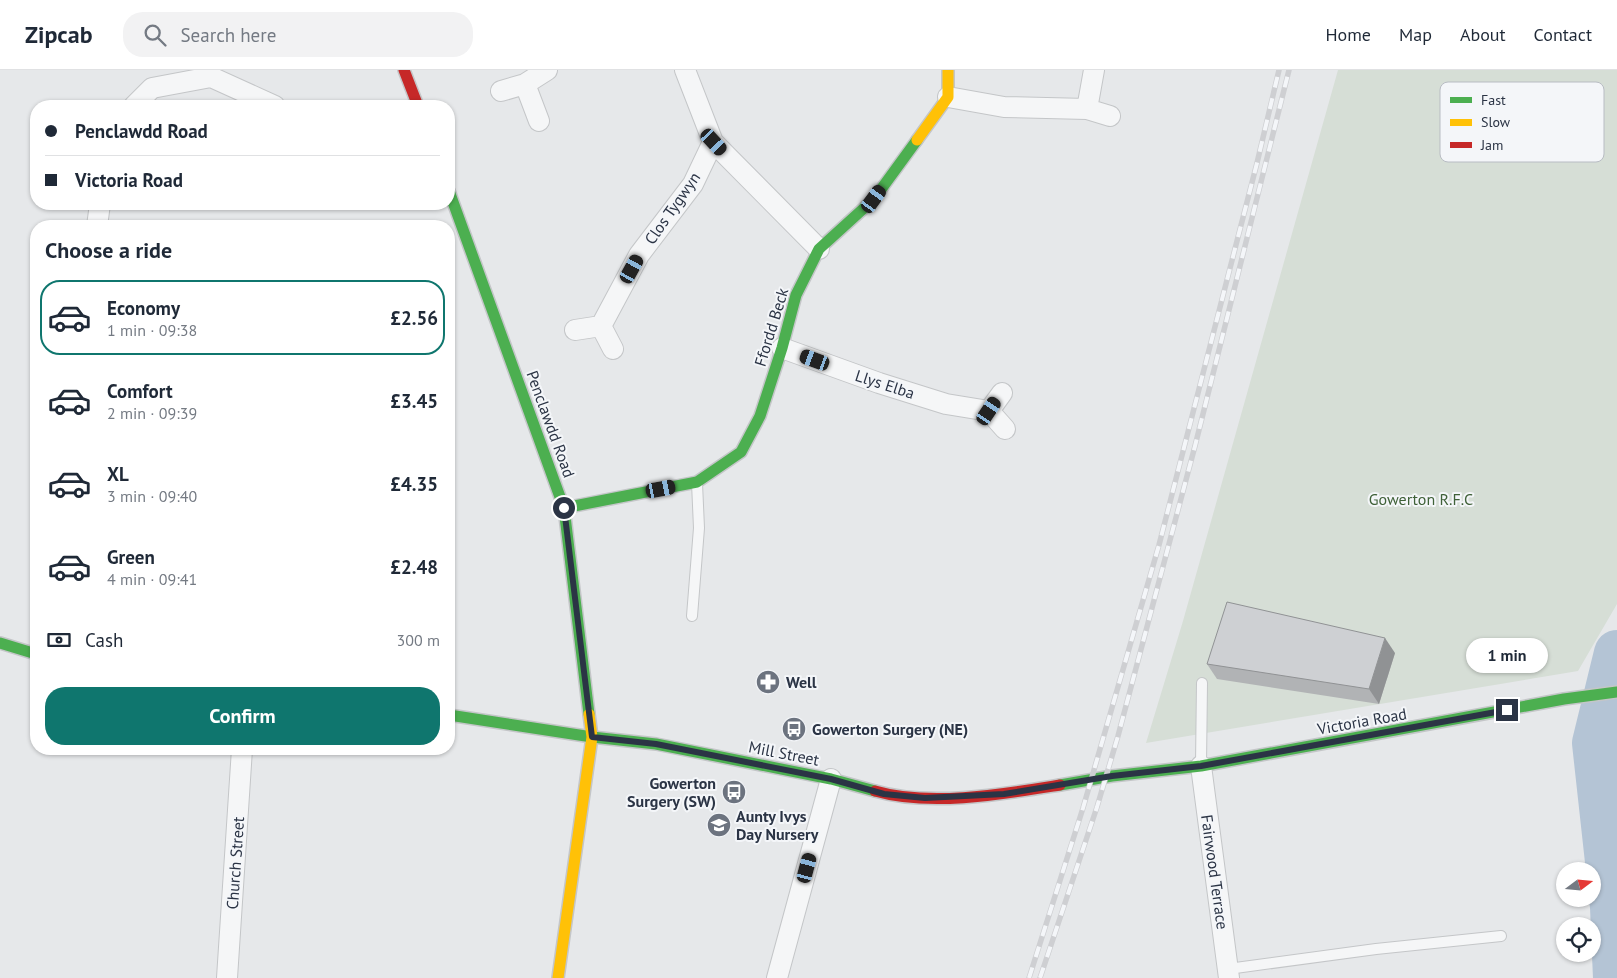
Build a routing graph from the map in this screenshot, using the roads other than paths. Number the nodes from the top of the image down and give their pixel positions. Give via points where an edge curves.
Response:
1 (404, 70) edge
2 (547, 70) edge
3 (686, 70) edge
4 (948, 70) edge
5 (1094, 70) edge
6 (525, 84) junction
7 (501, 91) dead end
8 (948, 97) junction
9 (140, 100) edge
10 (262, 100) edge
11 (414, 100) edge
12 (1087, 109) junction
13 (1110, 116) dead end
14 (539, 121) dead end
15 (714, 142) junction
16 (455, 207) edge
17 (819, 249) junction
18 (601, 326) junction
19 (575, 330) dead end
20 (782, 348) junction
21 (613, 349) dead end
22 (1002, 393) dead end
23 (989, 411) junction
24 (1004, 429) dead end
25 (696, 482) junction
26 (564, 508) junction
27 (692, 616) dead end
28 (0, 643) edge
29 (30, 652) edge
30 (1202, 683) dead end
31 (1617, 692) edge
32 (455, 716) edge
33 (592, 737) junction
34 (242, 755) edge
35 (1201, 766) junction
36 (1112, 776) joint
37 (831, 779) junction
38 (1501, 936) dead end
39 (1229, 974) edge
40 (228, 978) edge
41 (558, 978) edge
42 (777, 978) edge

1 - 11 main road
2 - 6 street
3 - 15 street
4 - 8 main road
5 - 12 street
6 - 7 street
6 - 14 street
8 - 12 street via 1004,106
8 - 17 main road, Ffordd Beck via 874,199
9 - 10 street via 152,88 211,77
12 - 13 street
15 - 17 street
15 - 18 street, Clos Tygwyn via 693,184 639,255
16 - 26 main road, Penclawdd Road
17 - 20 main road, Ffordd Beck via 796,295
18 - 19 street
18 - 21 street
20 - 23 street, Llys Elba via 946,404
20 - 25 main road, Ffordd Beck via 760,416 741,452
22 - 23 street
23 - 24 street
25 - 26 main road, Ffordd Beck
25 - 27 lane via 700,528
26 - 33 main road, Penclawdd Road
28 - 29 main road
30 - 35 lane
31 - 35 main road, Victoria Road
32 - 33 main road, Mill Street
33 - 37 main road, Mill Street via 656,744
33 - 41 main road, Penclawdd Road
34 - 40 street, Church Street
35 - 36 main road, Victoria Road
35 - 39 street, Fairwood Terrace
36 - 37 main road, Mill Street via 1004,794 925,798 884,794
37 - 42 street
38 - 39 lane via 1376,949

